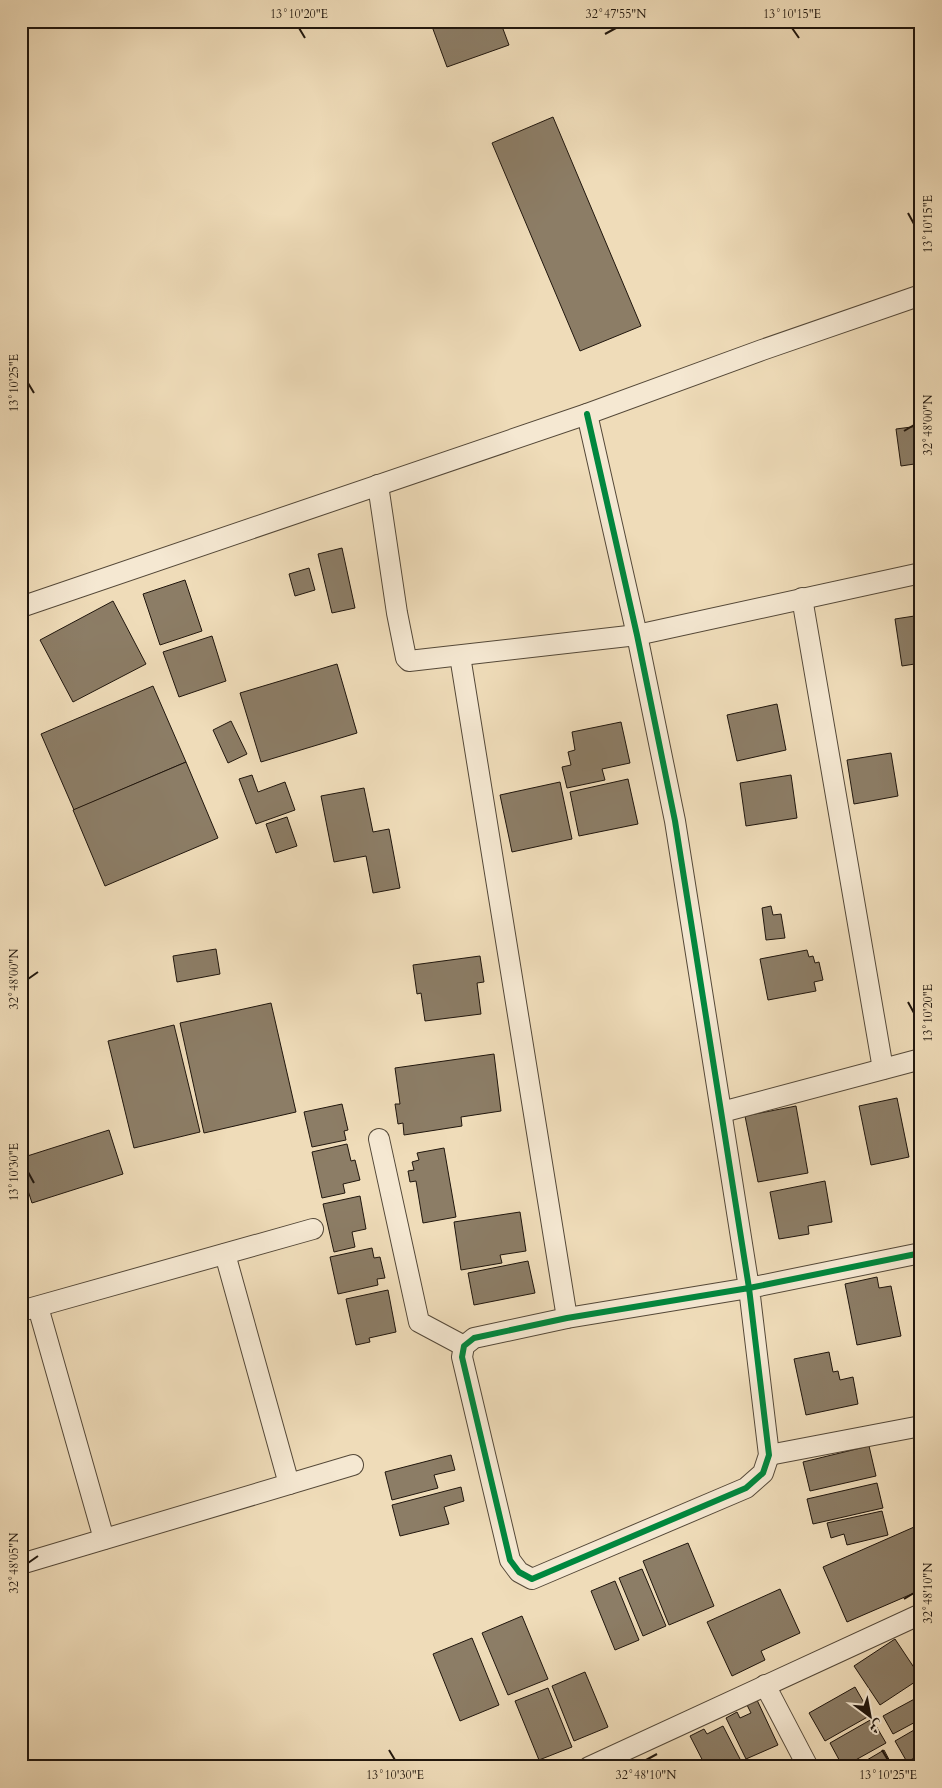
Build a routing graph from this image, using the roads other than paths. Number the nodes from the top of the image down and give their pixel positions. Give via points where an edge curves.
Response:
1 (921, 295) edge
2 (587, 414) junction
3 (378, 485) junction
4 (921, 573) edge
5 (802, 598) junction
6 (21, 607) edge
7 (637, 635) junction
8 (460, 656) junction
9 (921, 1059) edge
10 (883, 1069) junction
11 (722, 1112) junction
12 (380, 1139) dead end
13 (313, 1229) dead end
14 (921, 1253) edge
15 (225, 1254) junction
16 (748, 1288) junction
17 (29, 1309) edge
18 (567, 1318) junction
19 (464, 1346) junction
20 (921, 1426) edge
21 (769, 1455) junction
22 (353, 1465) dead end
23 (289, 1484) junction
24 (104, 1539) junction
25 (21, 1564) edge
26 (919, 1618) edge
27 (765, 1685) junction
28 (593, 1766) edge
29 (808, 1767) edge

1 - 2 street
2 - 3 street
2 - 7 street
3 - 6 street
3 - 8 street via 406,658 414,662
4 - 5 street
5 - 7 street
5 - 10 street
7 - 8 street
7 - 11 street via 675,821
8 - 18 street
9 - 10 street
10 - 11 street
11 - 16 street
12 - 19 street via 419,1322
13 - 15 street
14 - 16 street
15 - 17 street
15 - 23 street
16 - 18 street
16 - 21 street
17 - 24 street
18 - 19 street via 474,1338
19 - 21 street via 462,1357 510,1560 519,1572 532,1579 746,1488 763,1473
20 - 21 street
22 - 23 street
23 - 24 street
24 - 25 street
26 - 27 street
27 - 28 street
27 - 29 street

